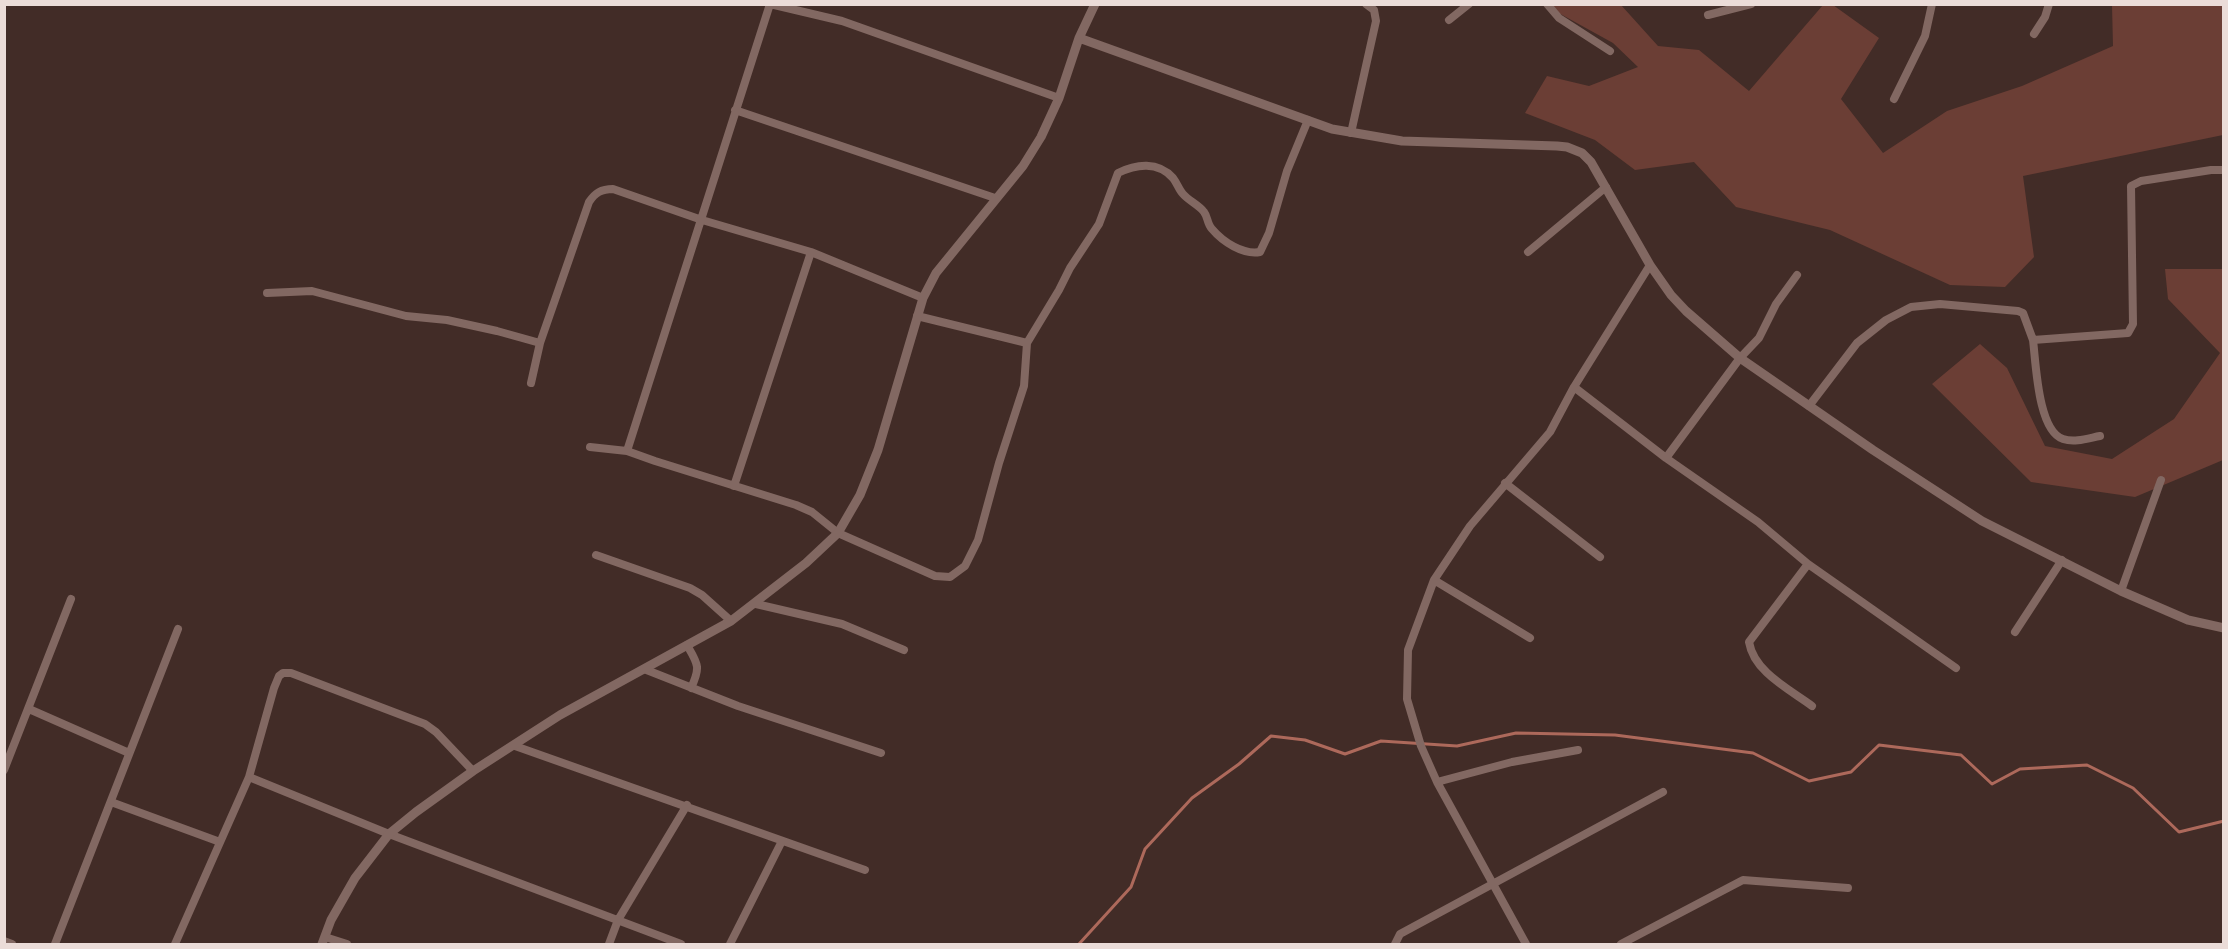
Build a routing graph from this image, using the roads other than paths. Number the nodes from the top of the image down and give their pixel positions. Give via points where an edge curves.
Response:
1 (770, 4) edge
2 (1095, 4) edge
3 (1366, 4) edge
4 (1469, 4) edge
5 (1547, 4) edge
6 (1751, 4) edge
7 (1932, 4) edge
8 (2049, 4) edge
9 (1708, 15) dead end
10 (1449, 20) dead end
11 (2034, 34) dead end
12 (1078, 38) junction
13 (1610, 51) dead end
14 (1059, 98) junction
15 (1894, 99) dead end
16 (735, 110) junction
17 (1308, 120) junction
18 (1351, 133) junction
19 (2223, 170) edge
20 (1606, 188) junction
21 (995, 198) junction
22 (702, 220) junction
23 (812, 252) junction
24 (1528, 252) dead end
25 (1650, 265) junction
26 (1797, 275) dead end
27 (267, 293) dead end
28 (923, 298) junction
29 (917, 316) junction
30 (2033, 340) junction
31 (540, 344) junction
32 (1028, 344) junction
33 (1740, 358) junction
34 (531, 383) dead end
35 (1574, 387) junction
36 (1809, 406) junction
37 (2100, 436) dead end
38 (590, 447) dead end
39 (627, 450) junction
40 (1666, 458) junction
41 (2161, 480) dead end
42 (1506, 483) junction
43 (734, 486) junction
44 (838, 533) junction
45 (596, 555) dead end
46 (1600, 557) dead end
47 (2062, 560) junction
48 (1808, 564) junction
49 (1434, 580) junction
50 (2121, 591) junction
51 (71, 599) dead end
52 (756, 604) junction
53 (731, 621) junction
54 (2223, 628) edge
55 (178, 629) dead end
56 (2015, 632) dead end
57 (1530, 638) dead end
58 (687, 645) junction
59 (904, 650) dead end
60 (1956, 668) dead end
61 (644, 669) junction
62 (691, 688) junction
63 (1812, 706) dead end
64 (29, 709) junction
65 (515, 746) junction
66 (1578, 750) dead end
67 (129, 753) junction
68 (881, 753) dead end
69 (4, 770) edge
70 (473, 771) junction
71 (249, 777) junction
72 (1437, 782) junction
73 (1663, 792) dead end
74 (111, 802) junction
75 (687, 805) junction
76 (389, 834) junction
77 (782, 841) junction
78 (220, 842) junction
79 (865, 870) dead end
80 (1493, 885) junction
81 (1848, 888) dead end
82 (618, 920) junction
83 (323, 940) edge
84 (4, 941) edge
85 (12, 945) edge
86 (55, 945) edge
87 (176, 945) edge
88 (347, 945) edge
89 (609, 945) edge
90 (681, 945) edge
91 (730, 945) edge
92 (1395, 945) edge
93 (1526, 945) edge
94 (1621, 945) edge

1 - 14 street via 842,21
1 - 16 street
2 - 12 street
3 - 18 street via 1374,10 1376,21
4 - 10 street
5 - 13 street via 1560,18
6 - 9 street
7 - 15 street via 1925,36
8 - 11 street
12 - 14 street
12 - 17 street
14 - 21 street via 1023,166
16 - 21 street
16 - 22 street
17 - 18 street
17 - 32 street via 1260,252 1248,253 1212,229 1206,214 1166,173 1143,164 1118,173 1099,224
18 - 20 street via 1402,141 1567,147 1591,162
19 - 30 street via 2141,181 2131,186 2133,324 2128,333
20 - 24 street
20 - 25 street
21 - 28 street via 936,273
22 - 23 street
22 - 31 street via 613,189 594,194
22 - 39 street
23 - 28 street
23 - 43 street
25 - 33 street via 1686,311
25 - 35 street
26 - 33 street via 1776,304 1759,338
27 - 31 street via 312,291 406,316 447,320
28 - 29 street
29 - 32 street
29 - 44 street via 878,450 860,495
30 - 36 street via 2023,313 2018,311 1915,305 1886,320 1857,343
30 - 37 street via 2040,398 2050,429 2061,439 2073,441
31 - 34 street
32 - 44 street via 1022,396 978,540 959,572 950,577 935,576
33 - 36 street
33 - 40 street
35 - 40 street
35 - 42 street via 1550,432
36 - 47 street via 1969,513
38 - 39 street
39 - 43 street
40 - 48 street via 1758,522
41 - 50 street
42 - 46 street
42 - 49 street via 1470,526
43 - 44 street via 812,512
44 - 52 street
45 - 53 street via 690,588
47 - 50 street
47 - 56 street
48 - 60 street
48 - 63 street via 1749,642 1754,659
49 - 57 street
49 - 72 street via 1408,650 1407,699
50 - 54 street via 2188,620
51 - 64 street
52 - 53 street
52 - 59 street via 842,624
53 - 58 street
55 - 67 street
58 - 61 street
58 - 62 street via 698,663
61 - 62 street
61 - 65 street via 560,715
62 - 68 street
64 - 67 street
64 - 69 street
65 - 70 street
65 - 75 street
66 - 72 street
67 - 74 street
70 - 71 street via 424,724 287,672 279,676 274,688
70 - 76 street
71 - 76 street
71 - 78 street
72 - 80 street
73 - 80 street
74 - 78 street
74 - 86 street
75 - 77 street
75 - 82 street
76 - 82 street
76 - 83 street via 355,878
77 - 79 street
77 - 91 street
78 - 87 street
80 - 92 street via 1400,934
80 - 93 street
81 - 94 street via 1743,880
82 - 89 street
82 - 90 street
83 - 88 street
84 - 85 street

